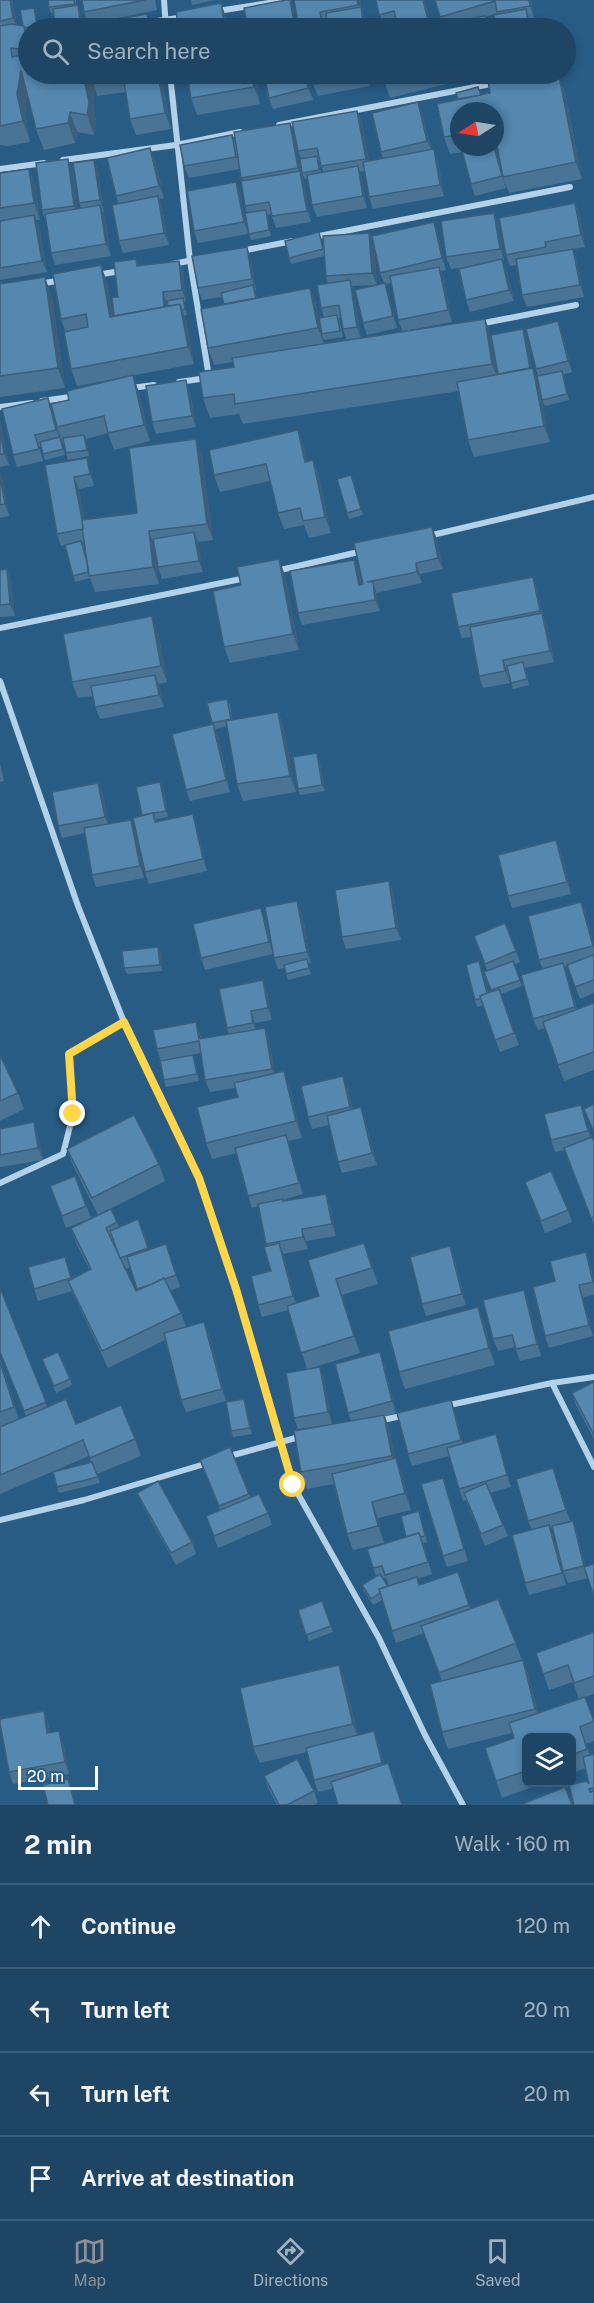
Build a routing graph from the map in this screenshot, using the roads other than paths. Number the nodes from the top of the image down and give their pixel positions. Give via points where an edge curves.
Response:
1 (164, 0) edge
2 (288, 0) edge
3 (210, 13) edge
4 (188, 16) edge
5 (166, 18) edge
6 (177, 18) edge
7 (171, 84) edge
8 (492, 84) edge
9 (268, 127) edge
10 (245, 131) edge
11 (176, 145) junction
12 (59, 161) edge
13 (47, 162) edge
14 (0, 169) edge
15 (570, 187) dead end
16 (236, 252) edge
17 (202, 259) edge
18 (190, 261) junction
19 (168, 264) edge
20 (134, 269) edge
21 (90, 276) edge
22 (67, 280) edge
23 (34, 285) edge
24 (576, 305) dead end
25 (473, 325) edge
26 (221, 375) edge
27 (209, 377) junction
28 (174, 382) edge
29 (163, 384) edge
30 (128, 389) edge
31 (81, 396) edge
32 (0, 407) edge
33 (594, 497) edge
34 (421, 537) edge
35 (374, 548) edge
36 (270, 573) edge
37 (259, 575) edge
38 (0, 628) edge
39 (0, 681) edge
40 (124, 1022) junction
41 (0, 1183) edge
42 (594, 1377) edge
43 (552, 1383) junction
44 (433, 1409) edge
45 (411, 1414) edge
46 (367, 1423) edge
47 (312, 1434) edge
48 (279, 1441) junction
49 (594, 1467) edge
50 (0, 1520) edge
51 (463, 1805) edge

1 - 5 street
2 - 3 street
4 - 6 street
7 - 11 street
8 - 9 street
10 - 11 street
11 - 12 street
11 - 18 street
13 - 14 street
15 - 16 street
17 - 18 street
18 - 19 street
18 - 27 street
20 - 21 street
22 - 23 street
24 - 25 street
26 - 27 street
27 - 28 street
29 - 30 street
31 - 32 street
33 - 34 street
35 - 36 street
37 - 38 street
39 - 40 street via 78,906
40 - 41 street via 69,1054 73,1114 63,1154
40 - 48 street via 199,1178 256,1354
42 - 43 street
43 - 44 street
43 - 49 street
45 - 46 street
47 - 48 street
48 - 50 street via 84,1500
48 - 51 street via 293,1485 379,1638

